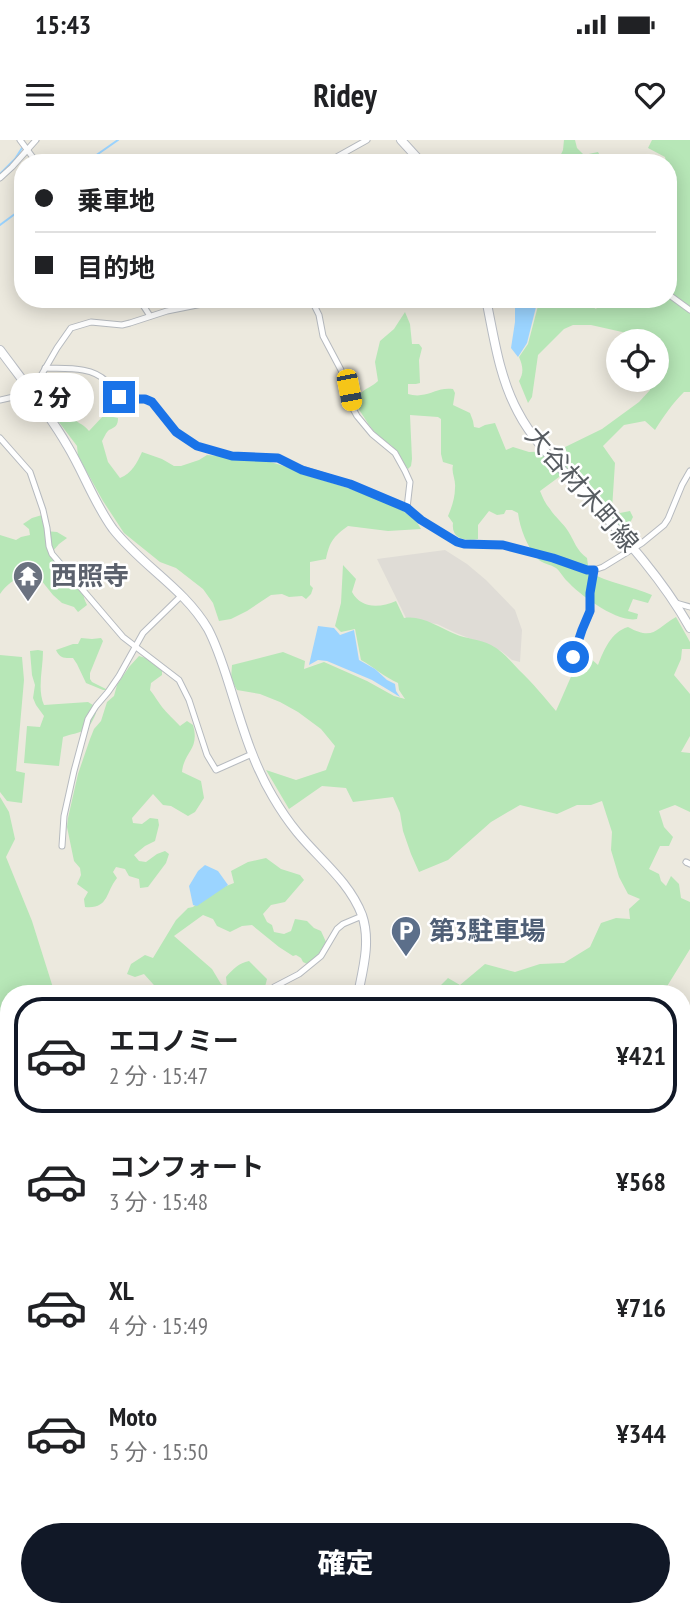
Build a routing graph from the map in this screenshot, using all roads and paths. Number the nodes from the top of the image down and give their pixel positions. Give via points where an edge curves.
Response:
1 (20, 140) edge
2 (36, 140) edge
3 (367, 140) edge
4 (401, 140) edge
5 (27, 149) junction
6 (22, 154) edge
7 (31, 154) edge
8 (342, 154) edge
9 (414, 154) edge
10 (14, 163) edge
11 (0, 178) edge
12 (145, 308) edge
13 (182, 308) edge
14 (316, 308) edge
15 (488, 308) edge
16 (150, 316) junction
17 (0, 350) edge
18 (45, 368) junction
19 (31, 393) junction
20 (0, 400) edge
21 (0, 438) edge
22 (690, 471) edge
23 (407, 508) junction
24 (632, 548) junction
25 (594, 570) junction
26 (182, 595) junction
27 (675, 603) junction
28 (690, 607) edge
29 (690, 628) edge
30 (135, 646) junction
31 (573, 657) dead end
32 (252, 754) junction
33 (62, 846) dead end
34 (362, 916) junction
35 (278, 985) edge
36 (360, 985) edge

1 - 5 street
2 - 5 street
3 - 8 street
4 - 9 street
5 - 6 street
5 - 7 street
10 - 11 street
12 - 16 street
13 - 16 street
14 - 23 street via 352,407 372,435 395,453 405,471 410,482
15 - 24 street, 大谷材木町線 via 505,384 526,426
16 - 18 street via 122,325 91,322 71,328
17 - 19 street
18 - 19 street
18 - 23 street via 93,373 121,399 152,402 176,432 197,446 232,456 278,458
19 - 20 street
19 - 26 street via 69,447 105,519 135,554
21 - 30 street via 28,467 52,554
22 - 24 street via 664,525
23 - 25 street via 457,542 503,545
24 - 25 street
24 - 27 street, 大谷材木町線
25 - 31 street via 590,611
26 - 30 street
26 - 32 street via 213,641
27 - 28 street
27 - 29 street, 大谷材木町線
30 - 32 street via 183,686 216,770
30 - 33 street via 84,730 64,816
32 - 34 street via 279,807 352,894
34 - 35 street via 343,924 321,956
34 - 36 street via 365,955

